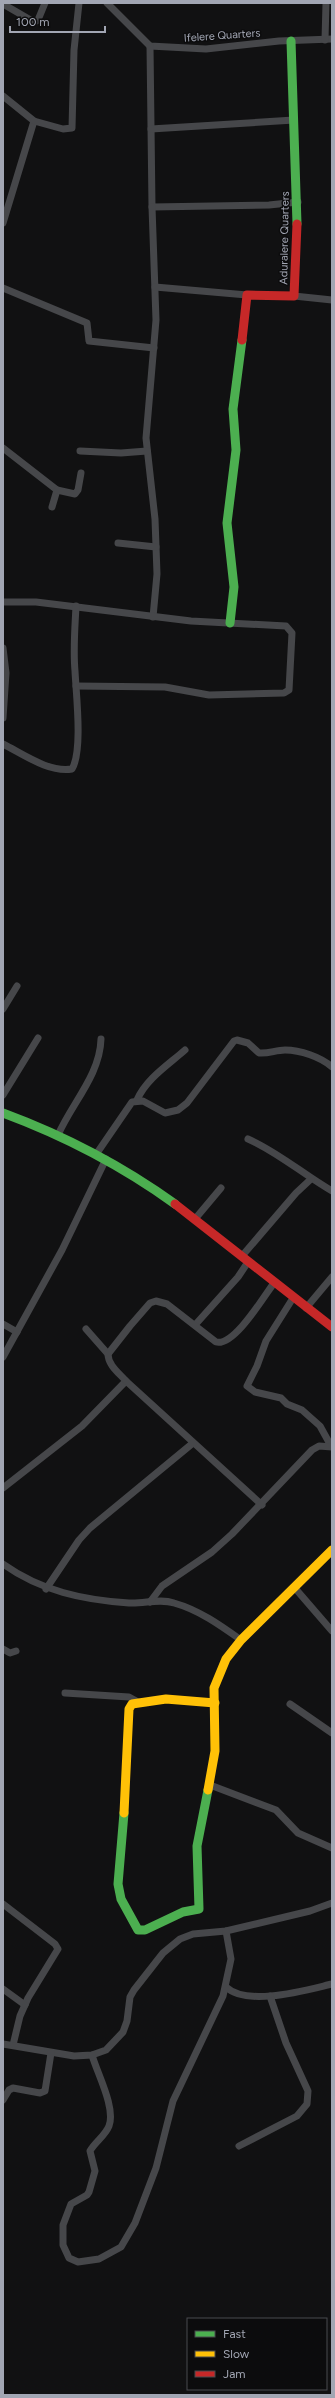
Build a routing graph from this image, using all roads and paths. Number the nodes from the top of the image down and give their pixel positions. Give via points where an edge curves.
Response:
1 (45, 3) edge
2 (79, 3) edge
3 (107, 3) edge
4 (326, 3) edge
5 (3, 4) edge
6 (329, 39) edge
7 (291, 41) junction
8 (150, 46) junction
9 (3, 96) edge
10 (294, 120) junction
11 (34, 121) junction
12 (151, 129) junction
13 (298, 202) junction
14 (152, 207) junction
15 (3, 223) edge
16 (156, 287) junction
17 (3, 288) edge
18 (247, 295) junction
19 (294, 296) junction
20 (332, 300) edge
21 (154, 348) junction
22 (3, 448) edge
23 (80, 451) dead end
24 (147, 451) junction
25 (81, 473) dead end
26 (57, 490) junction
27 (52, 507) dead end
28 (118, 543) dead end
29 (156, 547) junction
30 (3, 602) edge
31 (76, 606) junction
32 (153, 617) junction
33 (230, 623) junction
34 (3, 648) edge
35 (76, 686) junction
36 (3, 718) edge
37 (3, 744) edge
38 (18, 986) dead end
39 (3, 1009) edge
40 (38, 1038) dead end
41 (101, 1039) dead end
42 (185, 1050) dead end
43 (332, 1067) edge
44 (3, 1095) edge
45 (137, 1100) junction
46 (3, 1113) edge
47 (58, 1135) junction
48 (248, 1139) dead end
49 (97, 1153) junction
50 (106, 1159) junction
51 (311, 1179) junction
52 (221, 1188) dead end
53 (332, 1191) edge
54 (195, 1219) junction
55 (245, 1259) junction
56 (332, 1277) edge
57 (274, 1283) junction
58 (293, 1298) junction
59 (306, 1308) junction
60 (3, 1324) edge
61 (195, 1325) junction
62 (332, 1327) edge
63 (86, 1329) dead end
64 (17, 1332) junction
65 (108, 1354) junction
66 (3, 1357) edge
67 (126, 1381) junction
68 (193, 1443) junction
69 (332, 1446) edge
70 (3, 1488) edge
71 (262, 1505) junction
72 (332, 1550) edge
73 (3, 1564) edge
74 (294, 1587) junction
75 (46, 1589) junction
76 (150, 1602) junction
77 (332, 1631) edge
78 (241, 1640) junction
79 (3, 1649) edge
80 (16, 1652) dead end
81 (65, 1693) dead end
82 (138, 1702) junction
83 (215, 1702) junction
84 (290, 1704) dead end
85 (332, 1733) edge
86 (210, 1785) junction
87 (332, 1848) edge
88 (332, 1903) edge
89 (3, 1904) edge
90 (226, 1931) junction
91 (332, 1984) edge
92 (3, 1989) edge
93 (228, 1989) junction
94 (270, 1996) junction
95 (25, 2005) junction
96 (3, 2044) edge
97 (13, 2045) junction
98 (52, 2053) junction
99 (92, 2055) junction
100 (3, 2100) edge
101 (239, 2146) dead end

1 - 5 street via 38,20 34,22
2 - 11 street via 74,50 72,128 63,129
3 - 8 street
4 - 6 street
6 - 7 street, Ifelere Quarters
7 - 8 street, Ifelere Quarters via 206,49
7 - 10 street, Aduralere Quarters
8 - 12 street
9 - 11 street
10 - 12 street
10 - 13 street, Aduralere Quarters
11 - 15 street
12 - 14 street
13 - 14 street via 269,205
13 - 19 street, Aduralere Quarters
14 - 16 street
16 - 18 street
16 - 21 street
17 - 21 street via 87,323 89,341
18 - 19 street, Aduralere Quarters
18 - 33 street via 233,409 236,450 228,532 234,587
19 - 20 street
21 - 24 street via 147,414
22 - 26 street
23 - 24 street
24 - 29 street via 154,498
25 - 26 street via 75,494
26 - 27 street
28 - 29 street
29 - 32 street via 157,574
30 - 31 street
31 - 32 street
31 - 35 street
32 - 33 street
33 - 35 street via 290,628 292,633 288,692 209,695 165,687
34 - 36 street via 6,674
35 - 37 street via 77,746 72,769 42,764
38 - 39 street
40 - 44 street
41 - 47 street via 98,1063
42 - 45 street via 153,1078 141,1091
43 - 45 street via 298,1051 284,1050 259,1054 248,1043 238,1040 234,1041 187,1103 178,1110 165,1113
45 - 49 street via 132,1102
46 - 47 street
47 - 49 street
48 - 51 street via 288,1162
49 - 50 street
50 - 54 street via 135,1176
50 - 64 street via 62,1250
51 - 53 street
51 - 55 street via 296,1193
52 - 54 street
54 - 55 street
55 - 57 street
55 - 61 street via 238,1277
56 - 59 street
57 - 58 street
57 - 61 street via 238,1331 225,1341 216,1342
58 - 59 street
58 - 69 street via 266,1341 247,1386 255,1392 281,1398 287,1404 302,1410 320,1426
59 - 62 street
60 - 64 street
61 - 65 street via 167,1304 152,1302
63 - 65 street
64 - 66 street
65 - 67 street via 114,1368
67 - 68 street
67 - 70 street via 82,1426
68 - 71 street
68 - 75 street via 90,1528
69 - 71 street via 319,1446 312,1450
71 - 76 street via 212,1552 162,1586
72 - 74 street
73 - 75 street
74 - 77 street
74 - 78 street
75 - 76 street via 105,1600
76 - 78 street via 162,1601 186,1608 223,1626
78 - 83 street via 226,1659 214,1688
79 - 80 street via 10,1653
81 - 82 street via 129,1697
82 - 83 street via 166,1699
82 - 86 street via 132,1704 129,1710 123,1837 118,1884 121,1899 138,1930 148,1930 166,1919 193,1908 199,1909 197,1846
83 - 86 street via 215,1751
84 - 85 street
86 - 87 street via 276,1810 298,1833
88 - 90 street via 310,1911
89 - 95 street via 56,1944 58,1949
90 - 93 street via 231,1959
90 - 99 street via 193,1934 171,1945 130,1997 123,2032 106,2050
91 - 94 street
92 - 95 street
93 - 94 street
93 - 99 street via 173,2101 156,2168 126,2241 114,2252 98,2259 78,2262 69,2258 63,2245 63,2225 71,2204 89,2192 95,2171 90,2151 108,2126 110,2119 106,2095
94 - 101 street via 286,2043 308,2091 307,2104 297,2116
95 - 97 street
96 - 97 street
97 - 98 street
98 - 99 street
98 - 100 street via 45,2091 40,2093 13,2088

